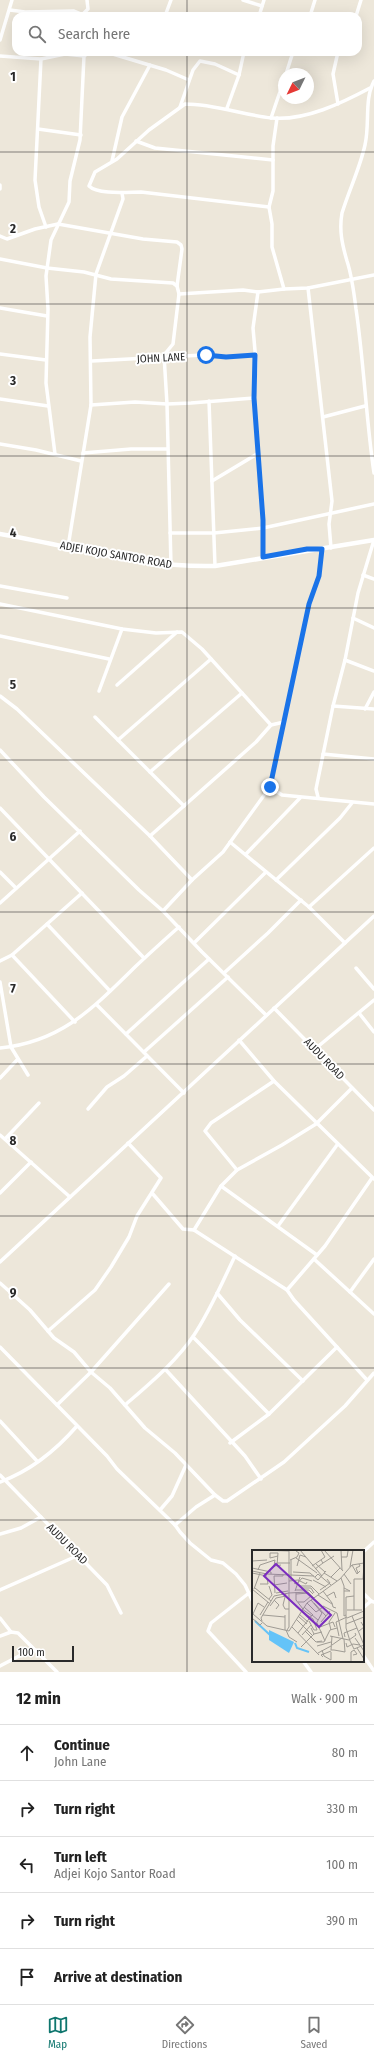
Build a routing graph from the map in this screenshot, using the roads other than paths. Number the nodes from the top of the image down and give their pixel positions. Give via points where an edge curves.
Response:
1 (12, 0) edge
2 (87, 0) edge
3 (171, 0) edge
4 (244, 0) edge
5 (264, 0) edge
6 (315, 0) edge
7 (361, 0) edge
8 (262, 6) junction
9 (10, 10) junction
10 (25, 12) edge
11 (25, 12) edge
12 (77, 12) edge
13 (86, 12) edge
14 (166, 12) edge
15 (260, 12) edge
16 (311, 12) edge
17 (357, 12) edge
18 (0, 40) edge
19 (0, 56) edge
20 (55, 56) edge
21 (84, 56) edge
22 (120, 56) edge
23 (243, 56) edge
24 (292, 56) edge
25 (337, 56) edge
26 (41, 59) junction
27 (150, 65) junction
28 (288, 68) edge
29 (239, 75) junction
30 (189, 80) junction
31 (374, 81) edge
32 (370, 88) junction
33 (278, 98) edge
34 (338, 104) junction
35 (179, 108) junction
36 (227, 108) junction
37 (369, 115) junction
38 (374, 116) edge
39 (271, 118) junction
40 (277, 118) junction
41 (38, 129) junction
42 (81, 134) junction
43 (136, 141) junction
44 (273, 160) junction
45 (112, 161) junction
46 (0, 185) edge
47 (0, 189) edge
48 (122, 193) junction
49 (269, 206) junction
50 (58, 224) junction
51 (46, 227) junction
52 (112, 234) junction
53 (0, 236) edge
54 (0, 259) edge
55 (47, 268) junction
56 (96, 274) junction
57 (374, 275) edge
58 (350, 280) junction
59 (177, 286) junction
60 (284, 288) junction
61 (308, 288) junction
62 (258, 292) junction
63 (179, 294) junction
64 (0, 308) edge
65 (47, 316) junction
66 (0, 354) edge
67 (255, 355) junction
68 (164, 358) junction
69 (46, 360) junction
70 (92, 361) junction
71 (254, 398) junction
72 (0, 399) edge
73 (209, 401) junction
74 (91, 404) junction
75 (167, 404) junction
76 (48, 406) junction
77 (365, 406) junction
78 (323, 417) junction
79 (0, 444) edge
80 (168, 449) junction
81 (83, 453) junction
82 (55, 454) junction
83 (257, 454) junction
84 (81, 461) junction
85 (374, 473) edge
86 (212, 481) junction
87 (374, 504) edge
88 (330, 514) junction
89 (263, 528) junction
90 (170, 533) junction
91 (214, 533) junction
92 (0, 534) edge
93 (374, 540) edge
94 (68, 547) junction
95 (332, 548) junction
96 (322, 549) junction
97 (263, 557) junction
98 (171, 566) junction
99 (215, 566) junction
100 (363, 575) junction
101 (374, 579) edge
102 (0, 586) edge
103 (67, 598) dead end
104 (0, 604) edge
105 (354, 618) junction
106 (374, 628) edge
107 (122, 629) junction
108 (178, 631) junction
109 (0, 636) edge
110 (109, 659) junction
111 (211, 659) junction
112 (345, 660) junction
113 (374, 671) edge
114 (117, 685) dead end
115 (99, 691) dead end
116 (374, 692) edge
117 (242, 693) junction
118 (0, 696) edge
119 (333, 706) junction
120 (365, 709) junction
121 (374, 709) edge
122 (95, 717) dead end
123 (284, 722) junction
124 (271, 725) junction
125 (118, 740) junction
126 (0, 750) edge
127 (323, 754) junction
128 (374, 759) edge
129 (150, 772) junction
130 (270, 787) junction
131 (318, 797) junction
132 (300, 798) junction
133 (352, 803) junction
134 (374, 804) edge
135 (184, 806) junction
136 (0, 808) edge
137 (80, 831) junction
138 (150, 836) junction
139 (230, 842) junction
140 (374, 848) edge
141 (246, 854) dead end
142 (48, 858) junction
143 (0, 872) edge
144 (266, 872) junction
145 (192, 880) junction
146 (276, 880) junction
147 (16, 888) junction
148 (82, 893) junction
149 (301, 900) junction
150 (0, 903) edge
151 (309, 907) junction
152 (163, 911) junction
153 (374, 916) edge
154 (47, 924) junction
155 (179, 927) junction
156 (194, 943) junction
157 (345, 943) junction
158 (12, 955) junction
159 (144, 958) junction
160 (209, 959) junction
161 (0, 961) edge
162 (356, 968) dead end
163 (224, 973) junction
164 (228, 977) junction
165 (0, 982) edge
166 (374, 989) edge
167 (110, 991) junction
168 (374, 1000) edge
169 (0, 1004) edge
170 (5, 1004) junction
171 (97, 1005) junction
172 (274, 1008) junction
173 (359, 1013) junction
174 (266, 1015) junction
175 (75, 1022) junction
176 (374, 1032) edge
177 (126, 1034) junction
178 (239, 1040) junction
179 (12, 1047) junction
180 (0, 1048) edge
181 (315, 1048) junction
182 (144, 1052) junction
183 (147, 1056) junction
184 (18, 1058) junction
185 (28, 1075) dead end
186 (0, 1078) edge
187 (274, 1081) junction
188 (352, 1088) junction
189 (184, 1093) junction
190 (38, 1103) dead end
191 (88, 1109) dead end
192 (374, 1110) edge
193 (316, 1124) junction
194 (0, 1135) edge
195 (5, 1140) junction
196 (128, 1143) junction
197 (338, 1145) junction
198 (31, 1162) junction
199 (237, 1170) junction
200 (373, 1179) edge
201 (221, 1186) junction
202 (0, 1193) edge
203 (152, 1193) junction
204 (70, 1197) junction
205 (278, 1226) junction
206 (194, 1230) junction
207 (235, 1256) junction
208 (317, 1256) junction
209 (314, 1259) junction
210 (0, 1262) edge
211 (373, 1262) edge
212 (0, 1283) edge
213 (169, 1284) dead end
214 (287, 1290) junction
215 (350, 1292) junction
216 (217, 1293) junction
217 (374, 1314) edge
218 (48, 1331) junction
219 (193, 1337) junction
220 (0, 1347) edge
221 (337, 1347) junction
222 (165, 1369) junction
223 (91, 1372) junction
224 (374, 1373) edge
225 (368, 1380) junction
226 (304, 1381) junction
227 (57, 1405) junction
228 (125, 1405) junction
229 (269, 1414) junction
230 (0, 1421) edge
231 (77, 1426) junction
232 (230, 1443) junction
233 (37, 1461) junction
234 (186, 1465) junction
235 (0, 1475) edge
236 (261, 1479) junction
237 (5, 1480) junction
238 (0, 1482) edge
239 (216, 1495) junction
240 (160, 1510) junction
241 (40, 1517) junction
242 (175, 1525) junction
243 (0, 1534) edge
244 (374, 1542) edge
245 (364, 1551) edge
246 (80, 1555) junction
247 (0, 1590) edge
248 (249, 1593) junction
249 (364, 1594) edge
250 (252, 1600) edge
251 (372, 1602) edge
252 (121, 1613) dead end
253 (0, 1618) edge
254 (11, 1632) junction
255 (0, 1636) edge
256 (23, 1654) dead end
257 (364, 1656) edge
258 (304, 1662) edge
259 (0, 1666) edge
260 (374, 1671) edge
261 (57, 1672) edge
262 (246, 1672) edge
263 (311, 1672) edge

1 - 9 street
2 - 13 street
3 - 14 street
4 - 8 street
5 - 8 street
6 - 16 street
7 - 17 street
8 - 15 street
9 - 10 street
9 - 18 street
11 - 12 street
19 - 26 street
20 - 26 street
21 - 42 street
22 - 27 street
23 - 29 street
24 - 28 street
25 - 34 street via 333,74
26 - 41 street
27 - 30 street
27 - 45 street via 122,117
29 - 30 street via 204,61 196,64
29 - 36 street
30 - 35 street
31 - 32 street
32 - 34 street
32 - 37 street
33 - 39 street
34 - 40 street via 298,117
35 - 36 street via 187,104
35 - 43 street
36 - 39 street
37 - 38 street
37 - 58 street via 365,146 340,223 342,250
39 - 40 street
40 - 44 street
41 - 42 street
41 - 51 street via 35,180 39,207
42 - 50 street via 70,181 69,202
43 - 44 street via 155,148
43 - 45 street
44 - 49 street via 273,191
45 - 48 street via 95,172 89,186 93,190
46 - 47 street
48 - 49 street via 141,192
48 - 52 street via 123,199
49 - 60 street via 272,247
50 - 51 street
50 - 52 street
50 - 55 street via 50,245
51 - 53 street via 7,239
52 - 56 street
52 - 59 street via 179,243 182,249
54 - 55 street
55 - 56 street
55 - 65 street
56 - 59 street via 111,279 173,283
56 - 70 street via 90,337
57 - 58 street
58 - 61 street
58 - 77 street via 359,327
59 - 63 street
60 - 61 street
60 - 62 street
61 - 78 street
62 - 63 street via 243,290
62 - 67 street via 253,316
63 - 68 street via 173,344 165,352
64 - 65 street
65 - 69 street
66 - 69 street
67 - 68 street, JOHN LANE
67 - 71 street
68 - 70 street, JOHN LANE
68 - 75 street
69 - 76 street
70 - 74 street
71 - 73 street
71 - 83 street
72 - 76 street
73 - 75 street
73 - 86 street
74 - 75 street
74 - 81 street
75 - 80 street
76 - 82 street
77 - 78 street
77 - 85 street
78 - 88 street via 332,501
79 - 82 street
80 - 81 street
80 - 90 street
81 - 84 street
82 - 84 street
83 - 86 street
83 - 89 street
84 - 94 street
86 - 91 street
87 - 88 street
88 - 89 street
88 - 95 street
89 - 91 street
89 - 97 street
90 - 91 street
90 - 98 street
91 - 99 street
92 - 94 street, ADJEI KOJO SANTOR ROAD
93 - 95 street, ADJEI KOJO SANTOR ROAD
93 - 100 street
94 - 98 street, ADJEI KOJO SANTOR ROAD
95 - 96 street, ADJEI KOJO SANTOR ROAD
96 - 97 street, ADJEI KOJO SANTOR ROAD via 307,549
96 - 123 street via 319,576 309,604
97 - 99 street, ADJEI KOJO SANTOR ROAD
98 - 99 street, ADJEI KOJO SANTOR ROAD
100 - 101 street
100 - 105 street
102 - 103 street
104 - 107 street
105 - 106 street
105 - 112 street
107 - 108 street via 156,633
107 - 110 street
108 - 111 street via 184,633
108 - 114 street
109 - 110 street
110 - 115 street
111 - 117 street
111 - 125 street
112 - 113 street
112 - 119 street
116 - 120 street
117 - 124 street
117 - 129 street
118 - 138 street
119 - 120 street
119 - 127 street
120 - 121 street
122 - 125 street
123 - 124 street
123 - 130 street
124 - 135 street via 256,742
125 - 129 street
126 - 137 street
127 - 128 street
127 - 131 street via 316,789
129 - 135 street
130 - 132 street via 282,795
130 - 139 street
131 - 132 street
131 - 133 street
132 - 141 street
133 - 134 street
133 - 146 street
135 - 138 street
136 - 142 street
137 - 142 street
137 - 152 street
138 - 145 street
139 - 144 street
139 - 145 street via 223,852
140 - 151 street
142 - 147 street
142 - 148 street
143 - 147 street
144 - 146 street
144 - 156 street
145 - 152 street
146 - 149 street
147 - 150 street
148 - 154 street
148 - 159 street
149 - 151 street
149 - 163 street
151 - 157 street
152 - 155 street
153 - 157 street
154 - 158 street
154 - 167 street
155 - 156 street
155 - 159 street
156 - 160 street
157 - 172 street
158 - 161 street
158 - 175 street
159 - 167 street
160 - 163 street
160 - 177 street
162 - 166 street
163 - 164 street
164 - 174 street
164 - 182 street
165 - 170 street
167 - 171 street
168 - 173 street
169 - 170 street
170 - 179 street
171 - 175 street
171 - 177 street
172 - 174 street
172 - 181 street, AUDU ROAD
173 - 176 street
173 - 181 street
174 - 178 street
175 - 179 street via 52,1035
177 - 182 street
178 - 187 street
178 - 189 street
179 - 180 street
179 - 184 street
181 - 188 street, AUDU ROAD
182 - 183 street
183 - 189 street
183 - 191 street via 107,1087
184 - 185 street
184 - 186 street
187 - 193 street
187 - 199 street via 211,1123 205,1131
188 - 192 street, AUDU ROAD
188 - 193 street
189 - 196 street
190 - 195 street
193 - 197 street
193 - 199 street
194 - 195 street
195 - 198 street
196 - 203 street via 161,1178
196 - 204 street
197 - 200 street
197 - 205 street
198 - 202 street
198 - 204 street
199 - 201 street
200 - 208 street
201 - 205 street
201 - 206 street
203 - 206 street via 183,1229
203 - 218 street via 137,1216 129,1237 111,1268 95,1290
204 - 210 street
205 - 208 street
206 - 207 street
207 - 214 street
207 - 216 street
208 - 209 street
209 - 214 street
209 - 215 street
211 - 215 street
212 - 218 street via 30,1310
213 - 223 street
214 - 221 street
215 - 217 street
216 - 219 street
216 - 226 street via 240,1320
218 - 223 street via 74,1352
219 - 222 street
219 - 229 street
220 - 227 street
221 - 225 street
221 - 226 street
222 - 228 street
222 - 232 street
223 - 227 street
223 - 228 street
224 - 225 street
225 - 236 street via 320,1430
226 - 229 street
227 - 231 street
228 - 234 street via 145,1428
229 - 232 street
230 - 233 street
231 - 233 street via 60,1444
231 - 240 street
232 - 236 street via 245,1456
233 - 237 street
234 - 239 street
234 - 240 street via 172,1496
235 - 237 street, AUDU ROAD
236 - 239 street via 227,1501
237 - 238 street
237 - 241 street, AUDU ROAD
239 - 242 street via 196,1507
240 - 242 street
241 - 243 street via 21,1528
241 - 246 street, AUDU ROAD
242 - 248 street via 202,1554 223,1563 236,1574
244 - 245 street
246 - 247 street
246 - 252 street, AUDU ROAD via 107,1585
248 - 250 street
248 - 262 street via 212,1623 208,1631
249 - 251 street
253 - 254 street
254 - 255 street
254 - 261 street via 18,1633
256 - 259 street
257 - 260 street
258 - 263 street

